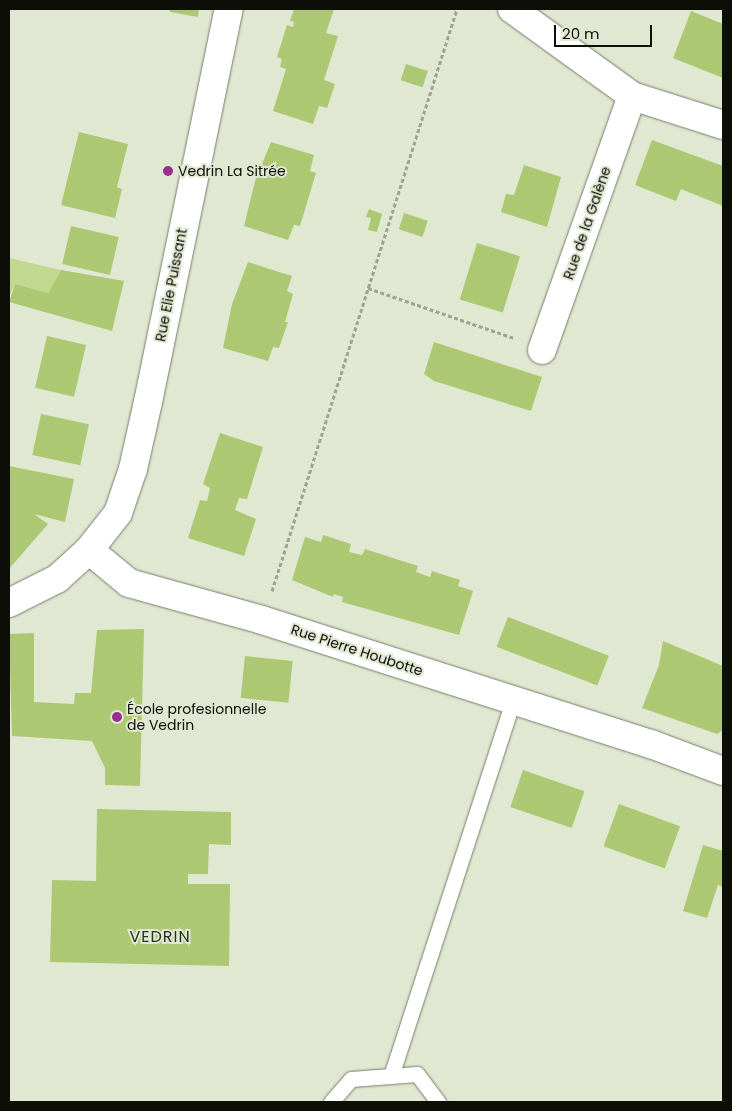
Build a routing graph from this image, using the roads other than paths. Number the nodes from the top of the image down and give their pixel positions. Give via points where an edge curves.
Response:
1 (229, 9) edge
2 (512, 9) edge
3 (632, 96) junction
4 (723, 125) edge
5 (542, 350) road end
6 (89, 550) junction
7 (9, 602) edge
8 (513, 700) junction
9 (723, 771) edge
10 (391, 1076) junction
11 (331, 1102) edge
12 (438, 1102) edge

1 - 6 street, Rue Elie Puissant via 133,469 118,513
2 - 3 street
3 - 4 street
3 - 5 street, Rue de la Galène
6 - 7 street via 57,579
6 - 8 street, Rue Pierre Houbotte via 129,583 262,620
8 - 9 street, Rue Pierre Houbotte via 651,744
8 - 10 lane
10 - 11 lane via 351,1079
10 - 12 lane via 417,1074

